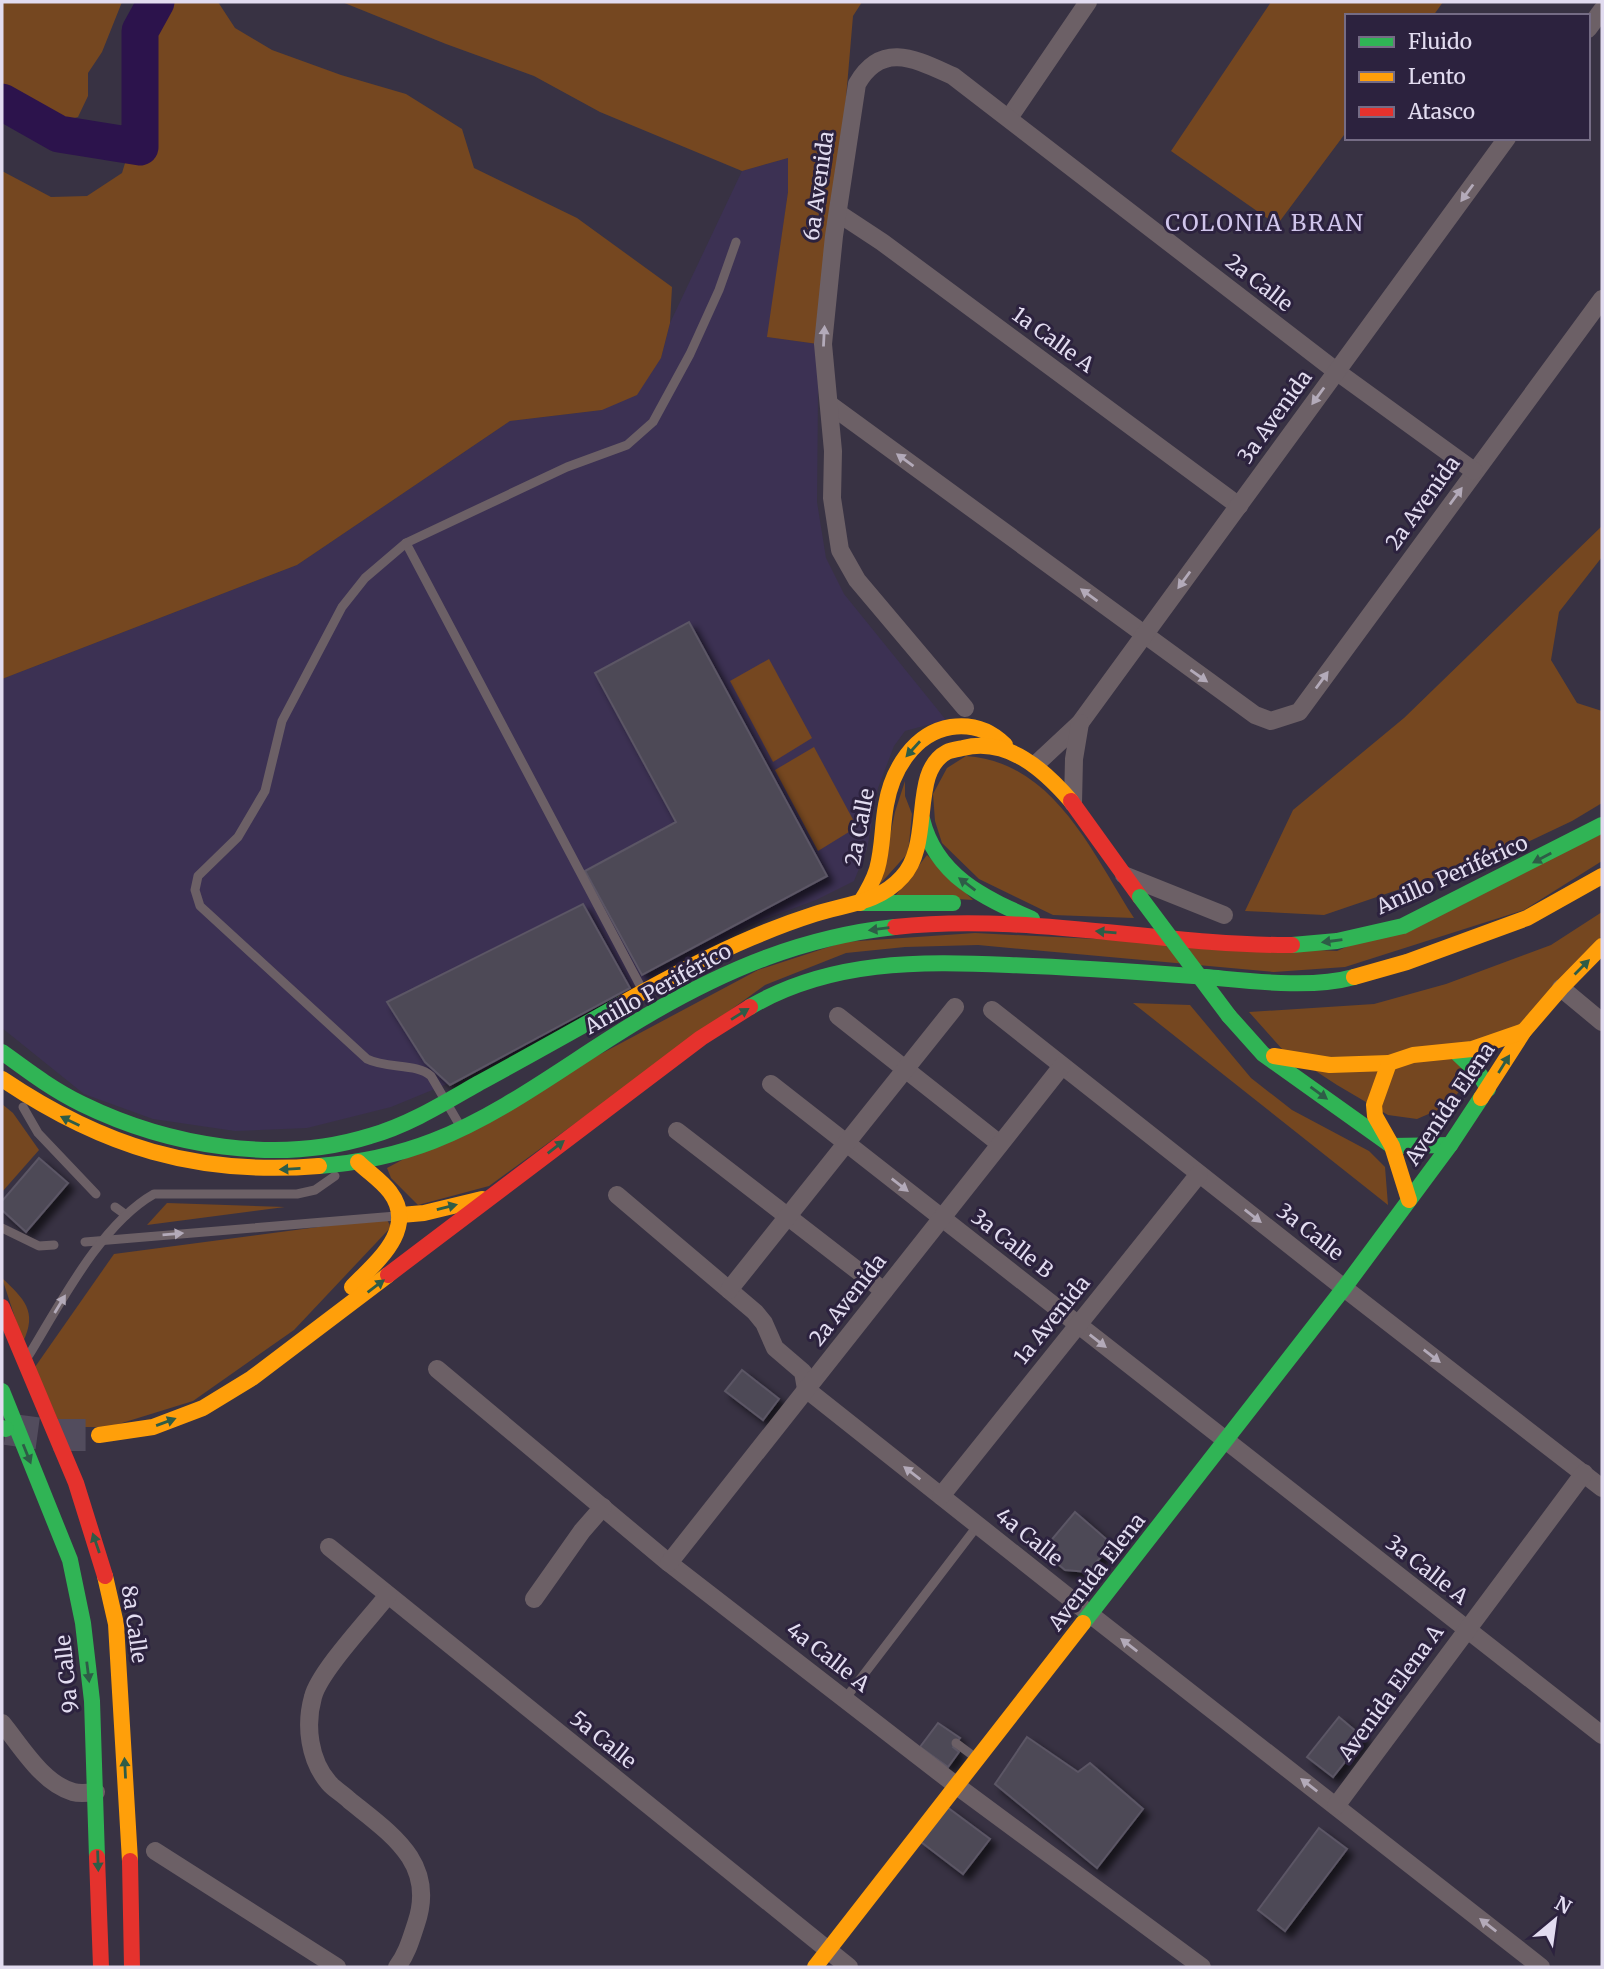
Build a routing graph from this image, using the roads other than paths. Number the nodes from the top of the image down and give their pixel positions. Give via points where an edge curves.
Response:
1 (1088, 2) edge
2 (1602, 10) edge
3 (1590, 26) edge
4 (953, 76) joint
5 (1009, 118) junction
6 (1506, 140) edge
7 (838, 213) junction
8 (736, 242) dead end
9 (1602, 299) edge
10 (1336, 371) junction
11 (830, 404) junction
12 (1474, 471) junction
13 (1239, 506) junction
14 (406, 543) junction
15 (1143, 636) junction
16 (965, 708) dead end
17 (1080, 723) junction
18 (1012, 752) junction
19 (1035, 765) junction
20 (1073, 803) junction
21 (922, 819) junction
22 (1602, 825) edge
23 (1124, 875) junction
24 (1602, 876) edge
25 (860, 903) junction
26 (1224, 915) dead end
27 (1049, 927) junction
28 (1602, 946) edge
29 (1561, 988) junction
30 (644, 993) junction
31 (955, 1007) dead end
32 (992, 1010) dead end
33 (838, 1016) dead end
34 (1602, 1022) edge
35 (1524, 1031) junction
36 (2, 1052) edge
37 (1456, 1052) junction
38 (1263, 1054) junction
39 (1389, 1063) junction
40 (1062, 1066) junction
41 (905, 1069) junction
42 (6, 1082) edge
43 (771, 1084) dead end
44 (1488, 1089) junction
45 (447, 1101) junction
46 (462, 1128) junction
47 (677, 1131) dead end
48 (846, 1143) junction
49 (1000, 1144) junction
50 (1450, 1145) junction
51 (1392, 1146) junction
52 (355, 1162) junction
53 (1199, 1174) junction
54 (96, 1194) dead end
55 (617, 1195) dead end
56 (493, 1196) junction
57 (1409, 1200) junction
58 (115, 1207) dead end
59 (126, 1215) junction
60 (401, 1215) junction
61 (787, 1217) junction
62 (942, 1218) junction
63 (2, 1228) edge
64 (105, 1241) junction
65 (85, 1242) dead end
66 (54, 1245) dead end
67 (1344, 1288) junction
68 (729, 1290) junction
69 (884, 1291) junction
70 (2, 1307) edge
71 (1077, 1325) junction
72 (308, 1337) junction
73 (25, 1363) junction
74 (436, 1369) dead end
75 (806, 1389) junction
76 (2, 1391) edge
77 (99, 1435) tunnel mouth
78 (1224, 1441) junction
79 (1584, 1474) junction
80 (1602, 1488) edge
81 (941, 1496) junction
82 (603, 1507) junction
83 (978, 1525) junction
84 (329, 1547) dead end
85 (669, 1563) junction
86 (388, 1595) junction
87 (534, 1599) dead end
88 (1091, 1615) junction
89 (1466, 1629) junction
90 (845, 1699) junction
91 (2, 1723) edge
92 (1602, 1735) edge
93 (956, 1743) dead end
94 (977, 1759) junction
95 (957, 1786) junction
96 (96, 1793) junction
97 (1336, 1806) junction
98 (155, 1851) dead end
99 (828, 1951) junction
100 (101, 1967) edge
101 (132, 1967) edge
102 (337, 1967) edge
103 (397, 1967) edge
104 (815, 1967) edge
105 (849, 1967) edge
106 (1202, 1967) edge
107 (1541, 1967) edge

1 - 5 street
2 - 3 street
4 - 5 street, 2a Calle
4 - 7 street, 6a Avenida via 905,57 884,59 866,69 857,85
5 - 10 street, 2a Calle
6 -> 10 street, 3a Avenida
11 -> 7 street, 6a Avenida via 823,344
7 - 13 street, 1a Calle A
8 - 14 lane via 690,355 653,422 627,445 567,467
9 - 12 street, 2a Avenida
10 - 12 street, 2a Calle
10 -> 13 street, 3a Avenida
15 -> 11 street
11 - 16 street via 832,498 839,550 857,580
15 -> 12 street, 2a Avenida via 1255,715 1271,721 1299,712
13 -> 15 street, 3a Avenida
14 - 30 lane
14 - 45 lane via 365,578 342,607 282,722 265,791 238,837 198,876 195,890 200,906 367,1059 425,1071
15 - 17 street, 3a Avenida
17 - 19 street, 3a Avenida
17 - 20 street, 3a Avenida
18 - 19 main road, 2a Calle
18 - 21 main road, 2a Calle via 976,746 942,756 924,787
18 -> 25 main road, 2a Calle via 997,735 973,727 936,730 916,744 890,788 878,866
19 - 20 main road, 2a Calle
20 - 23 main road, 2a Calle
21 - 25 main road, 2a Calle via 916,856 905,875
27 -> 21 main road via 1003,906 958,877 931,848
22 -> 27 main road, Anillo Periférico via 1397,928 1334,941 1271,946
23 - 26 street
23 - 38 main road, 2a Calle, bridge via 1229,1016
56 -> 24 main road via 701,1038 754,1005 821,976 878,965 937,962 1077,967 1282,983 1346,979 1408,962 1527,918
25 - 27 main road via 960,904
25 - 30 main road, Anillo Periférico via 816,913 722,950
27 -> 46 main road, Anillo Periférico via 970,922 894,927 839,935 760,958 664,1007
29 -> 28 main road, Avenida Elena
29 - 34 street
29 - 35 main road, Avenida Elena
30 - 45 main road, Anillo Periférico
31 - 41 street
32 - 40 street, 3a Calle
33 - 41 street
35 - 37 main road, Avenida Elena
44 -> 35 main road, Avenida Elena
36 - 45 main road, Anillo Periférico via 37,1080 86,1106 149,1131 220,1146 284,1149 335,1144 384,1131
37 - 39 main road, Avenida Elena via 1401,1056
37 - 44 main road
38 - 39 main road via 1330,1065
38 -> 51 main road, 2a Calle
39 - 51 main road, Avenida Elena via 1374,1105 1375,1116
40 - 49 street, 2a Avenida
40 - 53 street, 3a Calle
41 - 48 street
41 - 49 street
52 -> 42 main road, Anillo Periférico via 257,1170 187,1162 145,1152 90,1130
42 - 54 lane via 38,1133
43 - 48 street, 3a Calle B
44 - 50 main road, Avenida Elena
45 - 46 lane
46 - 52 main road, Anillo Periférico via 396,1154
47 - 61 street
48 - 61 street
48 -> 62 street, 3a Calle B
49 - 62 street, 2a Avenida
50 - 51 main road
50 - 57 main road, Avenida Elena
51 - 57 main road, Avenida Elena
52 - 59 lane via 315,1190 297,1195 154,1194
52 - 60 main road via 391,1192
53 -> 67 street, 3a Calle
53 - 71 street, 1a Avenida
55 - 68 street, 4a Calle
60 -> 56 main road
72 -> 56 main road
57 - 67 main road, Avenida Elena
58 - 59 lane
59 - 64 lane
64 -> 60 lane
60 - 72 main road via 398,1234
61 - 68 street
61 - 69 street
62 - 69 street, 2a Avenida
62 - 71 street, 3a Calle B
63 - 66 lane via 39,1246
64 - 65 lane
73 -> 64 lane via 79,1272
67 - 78 main road, Avenida Elena
67 -> 79 street, 3a Calle
68 - 75 street, 4a Calle via 764,1323 775,1349 803,1372
69 - 75 street, 2a Avenida
70 - 73 main road, 8a Calle
71 -> 78 street, 3a Calle B
71 - 81 street, 1a Avenida
77 -> 72 main road via 153,1427 204,1408
101 -> 73 main road, 8a Calle via 116,1624 102,1560 76,1483
74 - 82 street, 4a Calle A
81 -> 75 street, 4a Calle
75 - 85 street, 2a Avenida
76 -> 96 main road, 9a Calle via 69,1560 83,1623
78 - 88 main road, Avenida Elena
78 - 89 street, 3a Calle A
79 - 80 street, 3a Calle
79 - 89 street, Avenida Elena A
81 - 83 street, 4a Calle
82 - 85 street, 4a Calle A
82 - 87 street
83 - 88 street, 4a Calle
83 - 90 lane
84 - 86 street, 5a Calle
85 - 90 street, 4a Calle A
86 - 99 street, 5a Calle
86 - 103 street via 327,1671 313,1694 307,1727 328,1782 395,1837 414,1860 423,1891 419,1916
88 - 94 main road, Avenida Elena
97 -> 88 street, 4a Calle
89 - 92 street, 3a Calle A
89 - 97 street, Avenida Elena A
90 - 95 street, 4a Calle A via 923,1754
91 - 96 street via 60,1787 76,1794
93 - 94 lane
94 - 95 main road, Avenida Elena
95 - 99 main road, Avenida Elena
95 - 106 street, 4a Calle A
96 -> 100 main road, 9a Calle
107 -> 97 street, 4a Calle
98 - 102 street
99 - 104 main road, Avenida Elena
99 - 105 street, 5a Calle

